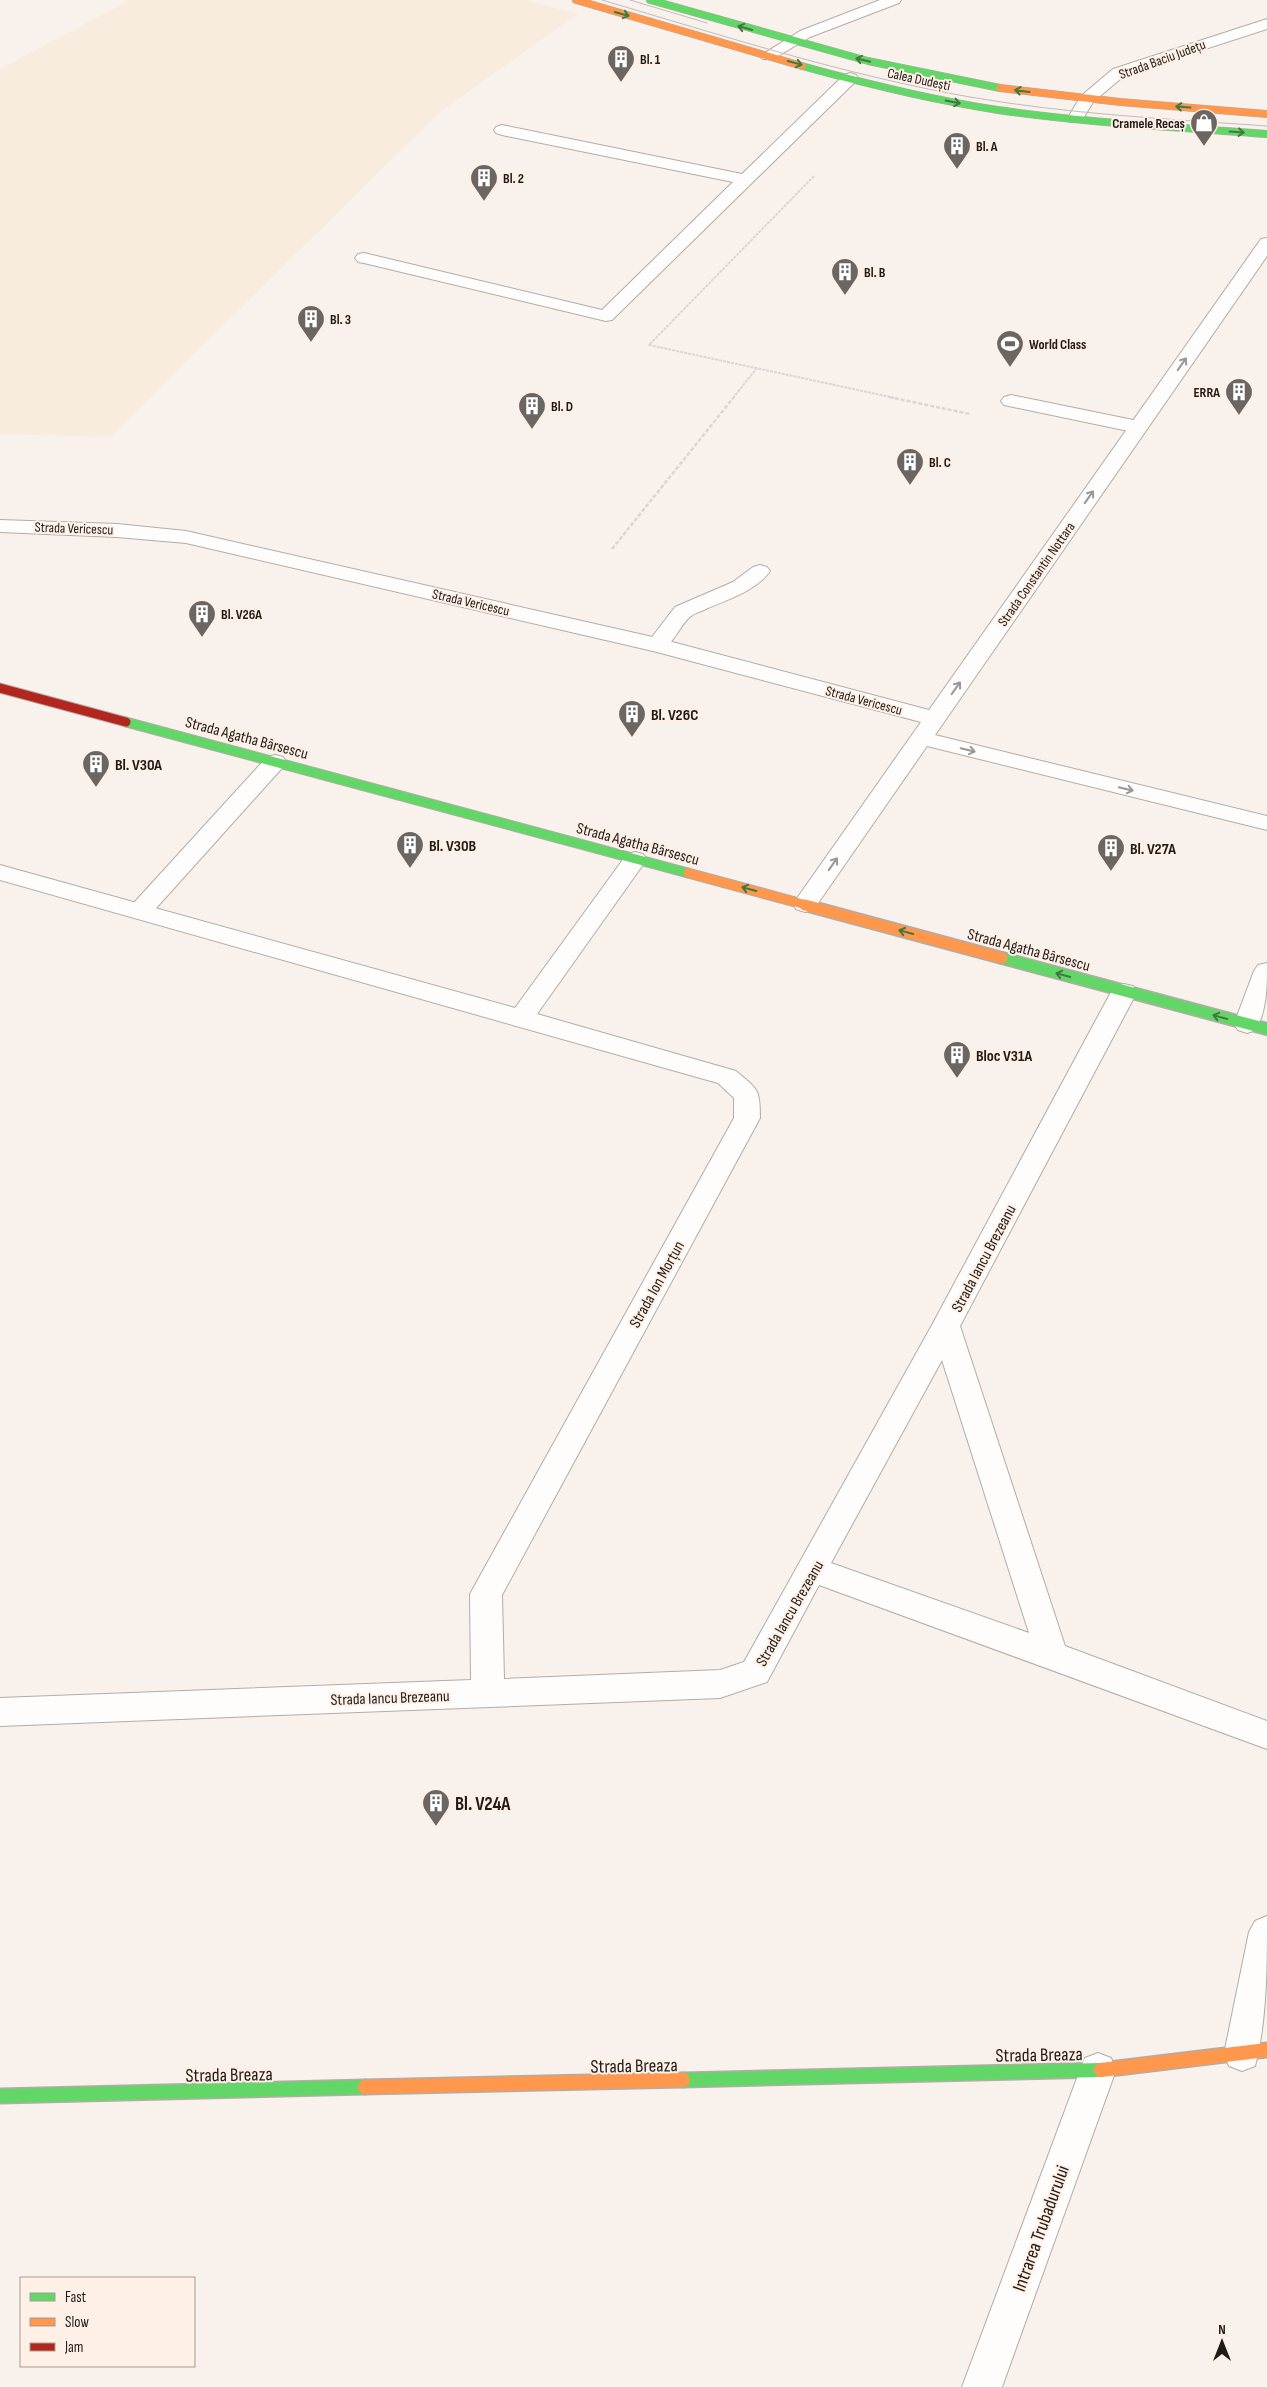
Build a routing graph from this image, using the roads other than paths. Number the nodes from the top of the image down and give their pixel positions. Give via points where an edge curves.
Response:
1 (576, 0) edge
2 (650, 0) edge
3 (894, 0) edge
4 (1267, 24) edge
5 (792, 42) junction
6 (768, 56) junction
7 (850, 78) junction
8 (1087, 99) junction
9 (1267, 114) edge
10 (1075, 119) junction
11 (502, 130) dead end
12 (1267, 134) edge
13 (746, 180) junction
14 (1267, 243) edge
15 (364, 258) dead end
16 (1011, 401) dead end
17 (1138, 428) junction
18 (0, 526) edge
19 (760, 571) dead end
20 (658, 645) junction
21 (0, 688) edge
22 (935, 719) junction
23 (921, 738) junction
24 (275, 762) junction
25 (1267, 823) edge
26 (635, 858) junction
27 (0, 872) edge
28 (805, 904) junction
29 (140, 911) junction
30 (1267, 971) edge
31 (1124, 992) junction
32 (521, 1018) junction
33 (1257, 1027) edge
34 (946, 1326) junction
35 (813, 1570) junction
36 (1052, 1655) junction
37 (488, 1694) junction
38 (0, 1712) edge
39 (1267, 1736) edge
40 (1267, 1932) edge
41 (1254, 2052) edge
42 (1098, 2070) junction
43 (0, 2096) edge
44 (982, 2387) edge

1 -> 6 main road, Calea Dudești
5 -> 2 main road, Calea Dudești
3 - 5 street
4 - 8 street, Strada Baciu Județu via 1119,72
5 - 6 street
8 -> 5 main road, Calea Dudești via 964,82
6 -> 7 main road, Calea Dudești
7 -> 10 main road, Calea Dudești via 959,103
7 - 13 street
9 -> 8 main road, Calea Dudești
8 - 10 street, Strada Baciu Județu
10 -> 12 main road, Calea Dudești
11 - 13 street
13 - 15 street via 606,316
17 -> 14 street, Strada Constantin Nottara
16 - 17 street
22 -> 17 street, Strada Constantin Nottara
18 - 20 street, Strada Vericescu via 96,528 186,537
19 - 20 street via 740,586 683,612
20 - 22 street, Strada Vericescu
21 - 24 main road, Strada Agatha Bârsescu
22 - 23 street, Strada Constantin Nottara
23 -> 25 street
28 -> 23 street, Strada Constantin Nottara
24 - 26 main road, Strada Agatha Bârsescu
24 - 29 street
28 -> 26 main road, Strada Agatha Bârsescu
26 - 32 street
27 - 29 street, Strada Ion Morțun
31 -> 28 main road, Strada Agatha Bârsescu
29 - 32 street, Strada Ion Morțun
30 - 33 street
33 -> 31 main road, Strada Agatha Bârsescu
31 - 34 street, Strada Iancu Brezeanu
32 - 37 street, Strada Ion Morțun via 728,1076 746,1095 747,1118 486,1594
34 - 35 street, Strada Iancu Brezeanu
34 - 36 street
35 - 36 street
35 - 37 street, Strada Iancu Brezeanu via 755,1672 720,1684
36 - 39 street
37 - 38 street, Strada Iancu Brezeanu
40 - 41 street
41 - 42 main road, Strada Breaza
42 - 43 main road, Strada Breaza
42 - 44 street, Intrarea Trubadurului

